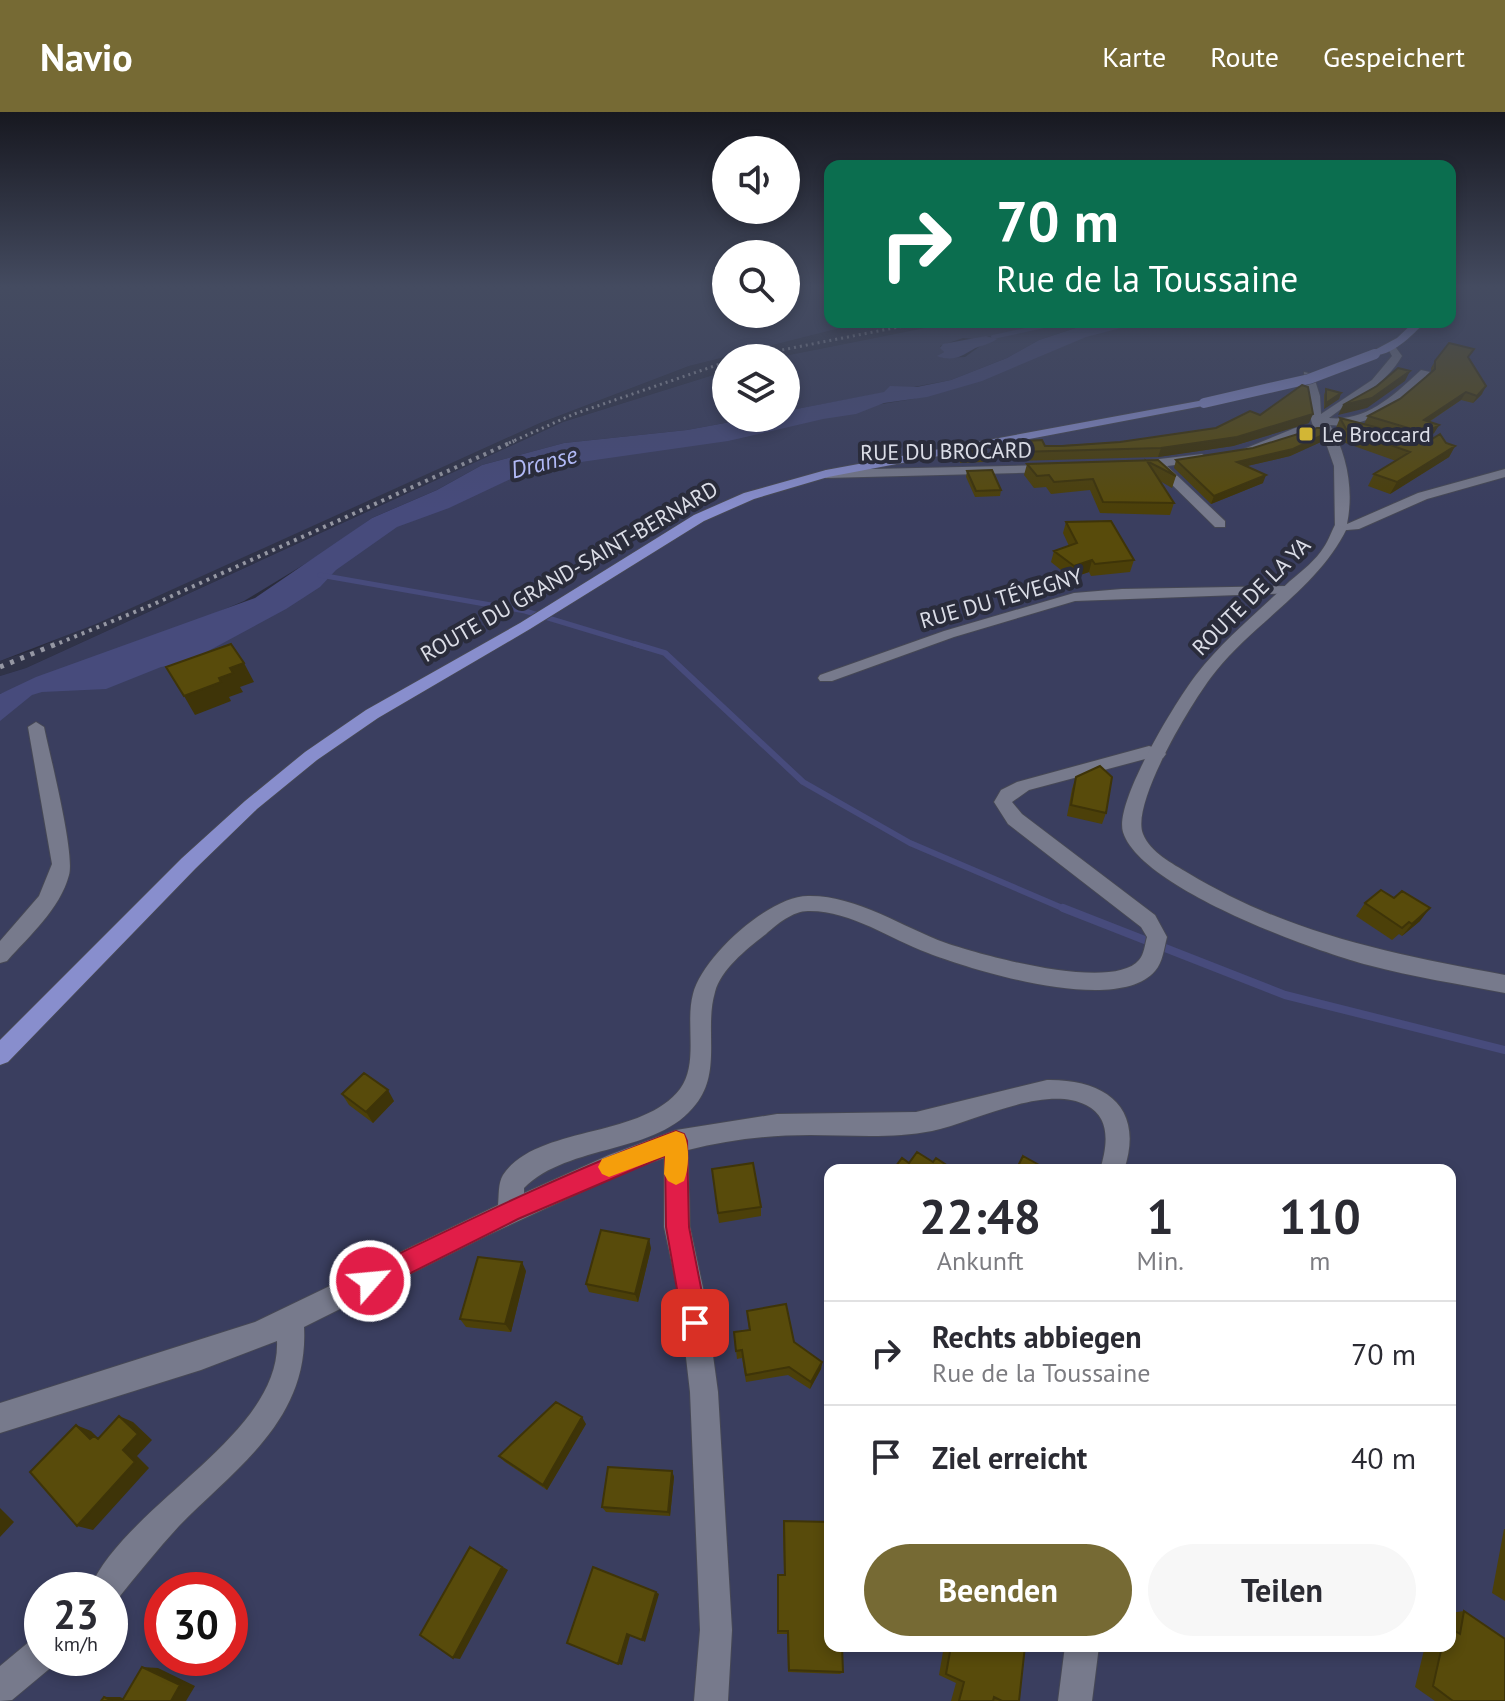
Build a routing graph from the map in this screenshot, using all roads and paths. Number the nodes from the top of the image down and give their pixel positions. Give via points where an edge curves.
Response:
1 (1358, 361) edge
2 (1395, 361) edge
3 (1425, 372) dead end
4 (1308, 374) dead end
5 (1323, 424) junction
6 (1341, 424) junction
7 (1361, 429) edge
8 (1235, 453) edge
9 (1221, 455) edge
10 (1158, 464) junction
11 (1117, 467) edge
12 (1065, 469) edge
13 (1505, 473) edge
14 (826, 474) junction
15 (1220, 524) dead end
16 (1340, 528) junction
17 (1289, 590) junction
18 (826, 678) dead end
19 (36, 727) dead end
20 (1157, 754) junction
21 (0, 955) edge
22 (1505, 984) edge
23 (0, 1055) edge
24 (676, 1141) junction
25 (1114, 1164) edge
26 (510, 1211) junction
27 (290, 1321) junction
28 (0, 1418) edge
29 (119, 1572) edge
30 (1081, 1652) edge
31 (24, 1668) edge
32 (0, 1688) edge
33 (711, 1701) edge
34 (1075, 1701) edge

1 - 14 main road, ROUTE DU GRAND-SAINT-BERNARD, bridge via 1256,392
2 - 5 street via 1377,382 1326,414
3 - 6 street via 1385,406
4 - 5 street, ROUTE DE LA YA via 1315,421
5 - 6 street
5 - 8 street
5 - 16 street, ROUTE DE LA YA via 1335,447 1342,484
6 - 7 street
9 - 10 street
10 - 11 street
10 - 15 street
12 - 14 street, RUE DU BROCARD
13 - 16 street via 1438,490 1355,527
14 - 23 main road, ROUTE DU GRAND-SAINT-BERNARD via 749,496 699,518 372,714 280,781 189,863
16 - 17 street, ROUTE DE LA YA via 1330,549
17 - 18 street, RUE DU TÉVEGNY via 1074,597
17 - 20 street, ROUTE DE LA YA via 1211,666
19 - 21 street via 62,864 60,881
20 - 22 street, ROUTE DE LA YA via 1134,808 1132,832 1139,847 1173,875 1303,935 1372,958
20 - 26 street via 1023,786 1003,802 1015,819 1141,914 1154,946 1143,969 1122,980 1069,980 941,949 833,908 790,906 769,918 707,983 696,1082 682,1103 608,1139 530,1165 512,1183
24 - 25 street via 778,1124 913,1124 1062,1089 1090,1096 1111,1111 1119,1133
24 - 26 street
24 - 33 street via 677,1227 704,1392 716,1630
26 - 27 street
27 - 28 street via 211,1353
27 - 29 street via 289,1369 272,1410
30 - 34 street
31 - 32 street

